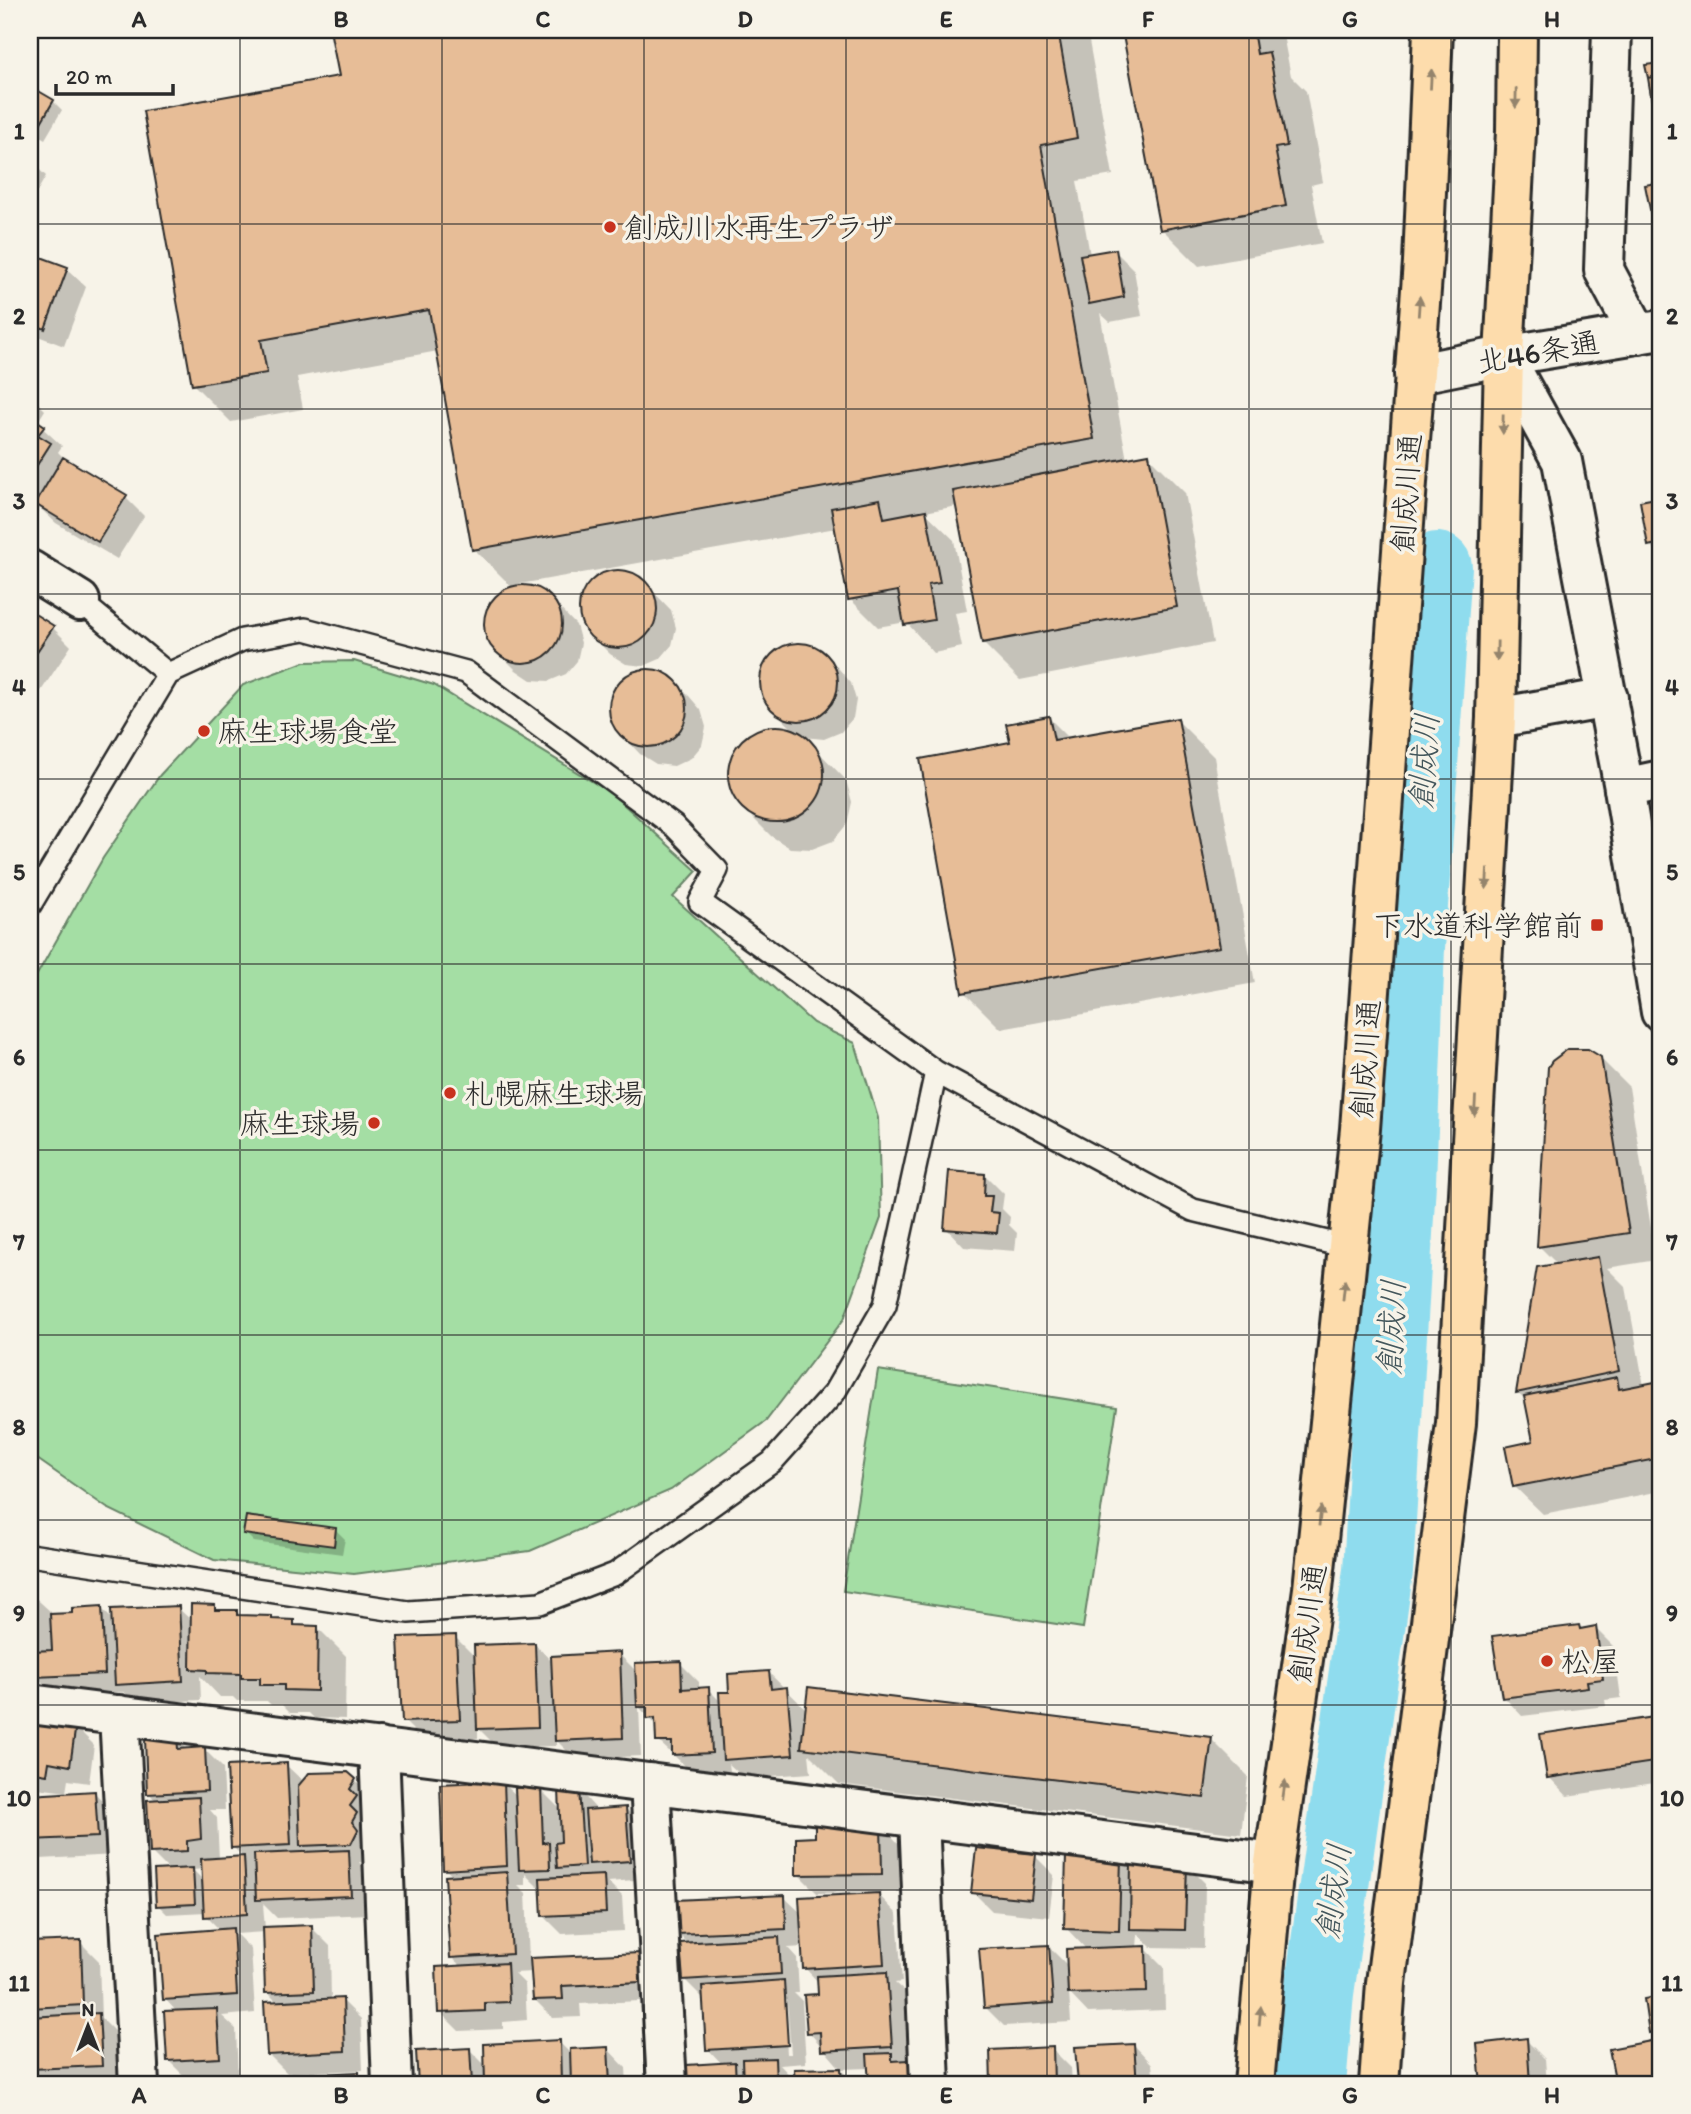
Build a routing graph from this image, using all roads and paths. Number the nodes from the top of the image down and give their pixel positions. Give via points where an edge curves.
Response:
1 (1433, 30) edge
2 (1517, 30) edge
3 (1612, 30) edge
4 (1650, 332) edge
5 (1504, 356) junction
6 (1414, 374) junction
7 (30, 570) edge
8 (80, 601) joint
9 (168, 674) junction
10 (1608, 698) junction
11 (1496, 718) junction
12 (1661, 780) edge
13 (1624, 788) junction
14 (30, 905) edge
15 (1661, 1012) edge
16 (936, 1072) junction
17 (1348, 1247) junction
18 (30, 1555) edge
19 (30, 1704) edge
20 (119, 1715) junction
21 (379, 1748) junction
22 (650, 1783) junction
23 (919, 1817) junction
24 (1273, 1863) junction
25 (139, 2084) edge
26 (392, 2084) edge
27 (667, 2084) edge
28 (930, 2084) edge
29 (1254, 2084) edge
30 (1379, 2084) edge

6 -> 1 highway, 創成川通
2 -> 5 highway
3 - 4 street via 1604,270
4 - 5 street, 北46条通
5 - 6 street, 北46条通
5 - 10 street via 1562,461
5 -> 11 highway
6 - 17 highway, 創成川通
7 - 8 street
8 - 9 lane
9 - 14 lane
9 - 16 lane via 242,640 305,629 466,672 674,826 717,870 700,902
10 - 11 street
10 - 13 street
11 -> 30 highway via 1456,1423 1388,1969
12 - 13 street
13 - 15 street
16 - 17 lane via 1192,1210
16 - 18 lane via 885,1305 834,1393 772,1462 615,1574 540,1603 408,1612
24 -> 17 highway, 創成川通 via 1313,1589
19 - 20 street
20 - 21 street
20 - 25 street
21 - 22 street
21 - 26 street
22 - 23 street
22 - 27 street
23 - 24 street
23 - 28 street
29 -> 24 highway, 創成川通

